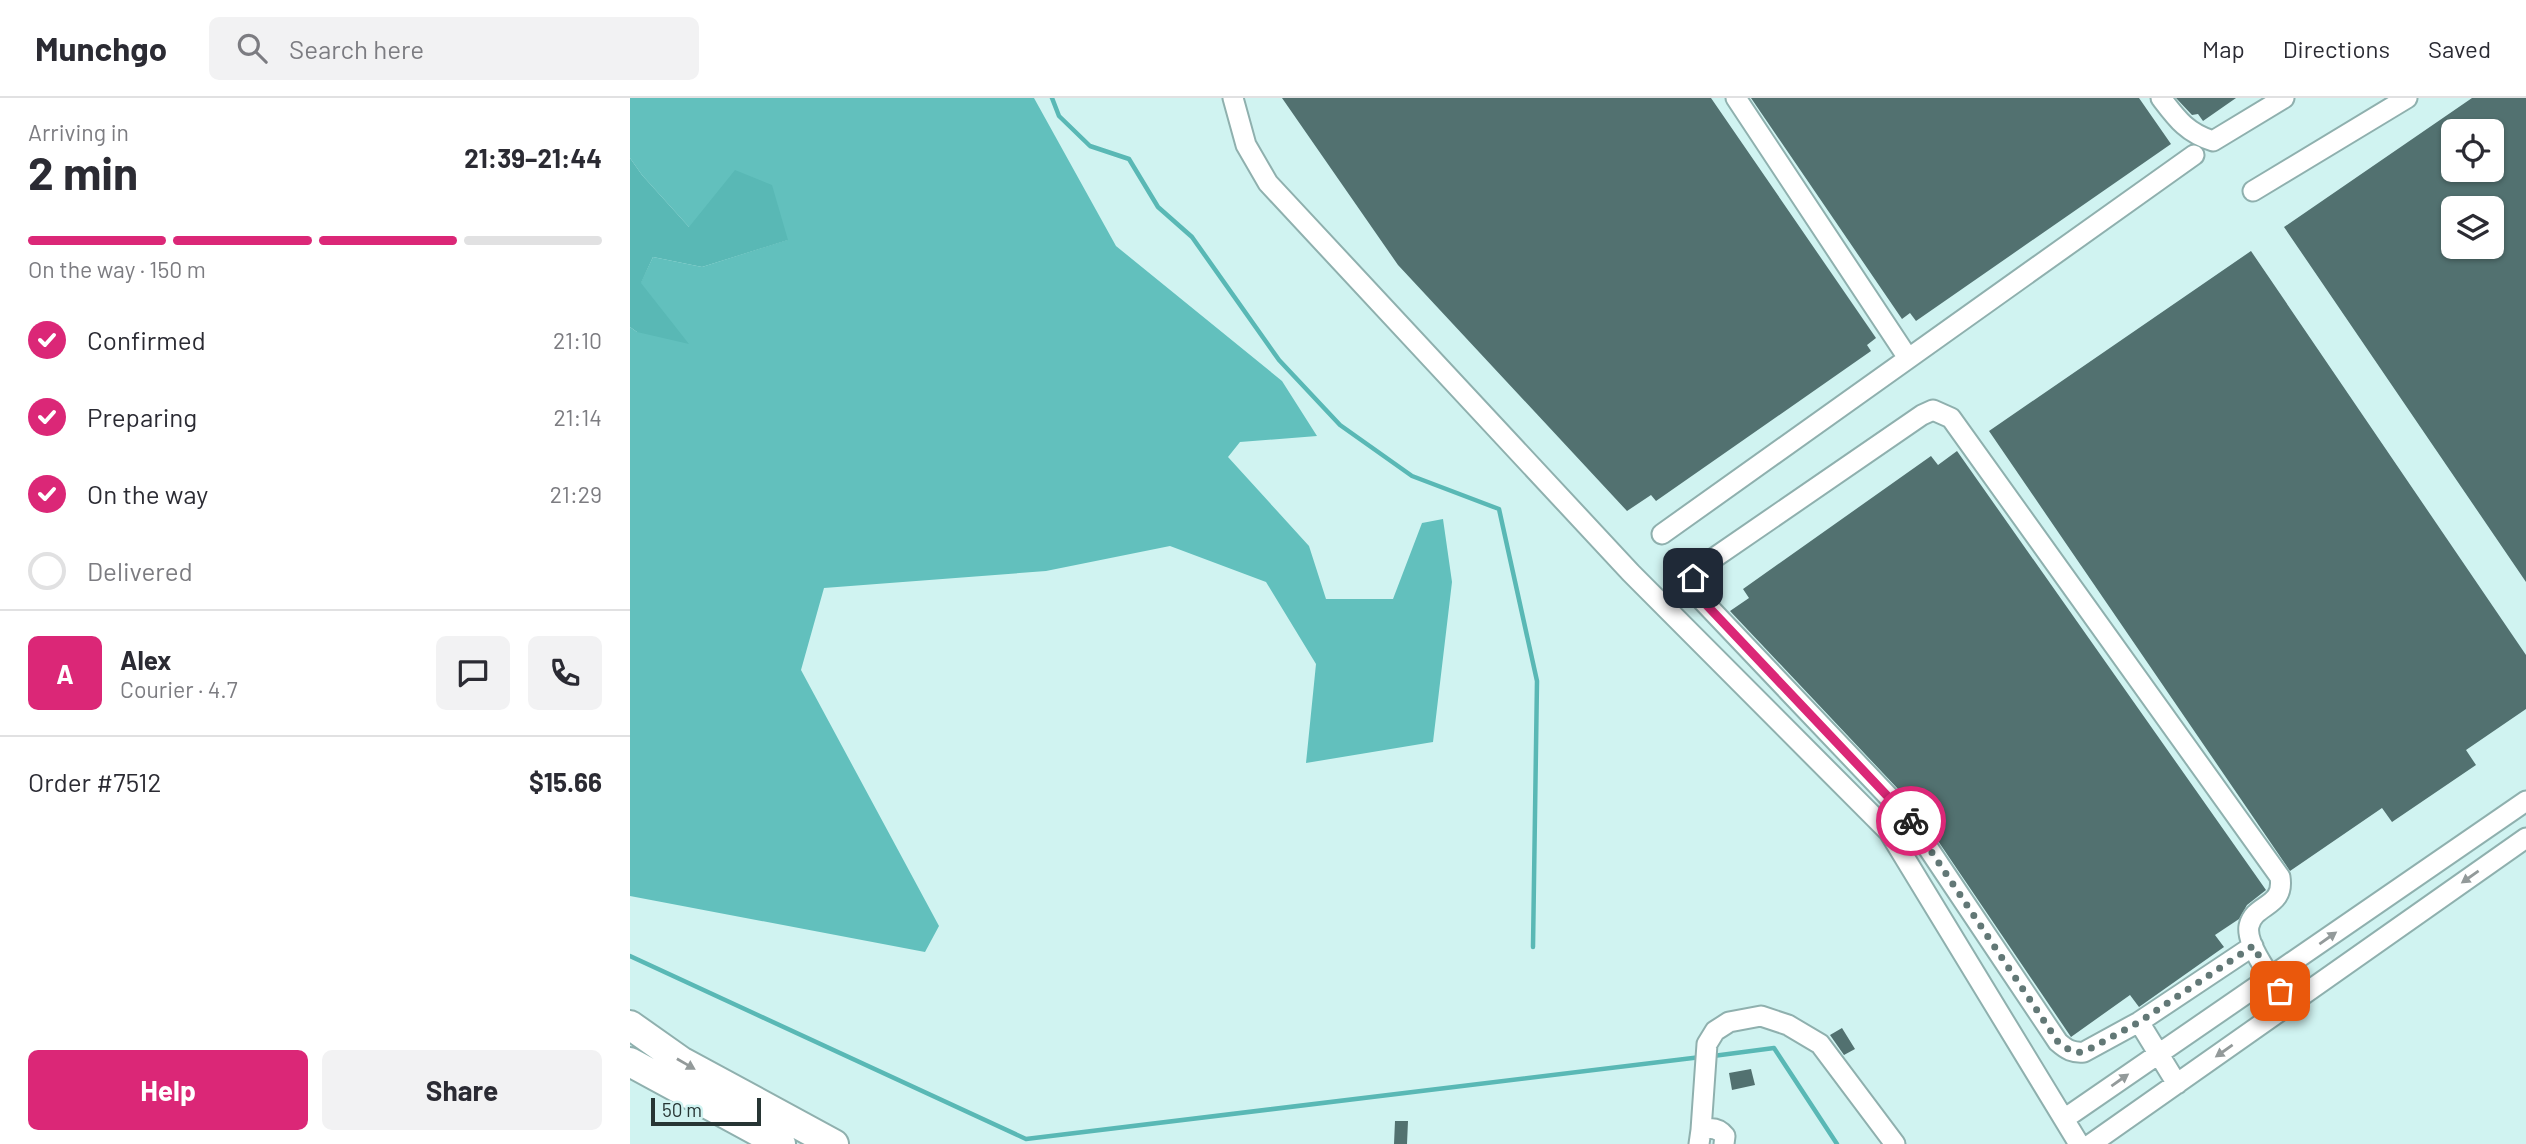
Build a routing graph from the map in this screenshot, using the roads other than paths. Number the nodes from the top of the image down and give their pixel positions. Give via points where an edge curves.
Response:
1 (1233, 98) edge
2 (1736, 98) edge
3 (2161, 98) edge
4 (2284, 98) edge
5 (2407, 98) edge
6 (2194, 155) dead end
7 (2253, 191) dead end
8 (1908, 358) junction
9 (1662, 534) dead end
10 (2526, 801) edge
11 (2526, 838) edge
12 (2253, 946) junction
13 (2271, 977) junction
14 (2290, 1004) junction
15 (2139, 1022) junction
16 (630, 1025) edge
17 (2159, 1054) junction
18 (630, 1062) edge
19 (2177, 1084) junction
20 (2064, 1119) junction
21 (1700, 1137) edge
22 (781, 1144) edge
23 (834, 1144) edge
24 (1724, 1144) edge
25 (1895, 1144) edge
26 (2079, 1144) edge
27 (2091, 1144) edge

1 - 20 street via 1246,145 1268,183 1631,573 1889,832
2 - 8 street
3 - 4 street via 2195,135 2213,141
5 - 7 street
6 - 8 street
8 - 9 street
13 -> 10 street
11 -> 14 street
12 - 13 street
12 - 15 street
12 - 15 street via 2249,924 2278,897 2280,877 1951,418 1933,410 1922,415 1698,569 1693,578 1699,597 1906,815 2058,1042 2084,1052
13 - 14 street
13 - 17 street
14 -> 19 street
15 - 17 street
16 -> 23 highway via 681,1061
17 - 19 street
20 -> 17 street
18 - 22 highway
19 - 27 street
20 - 26 street
21 - 24 street via 1720,1130
21 - 25 street via 1707,1044 1715,1031 1729,1022 1761,1016 1820,1044

